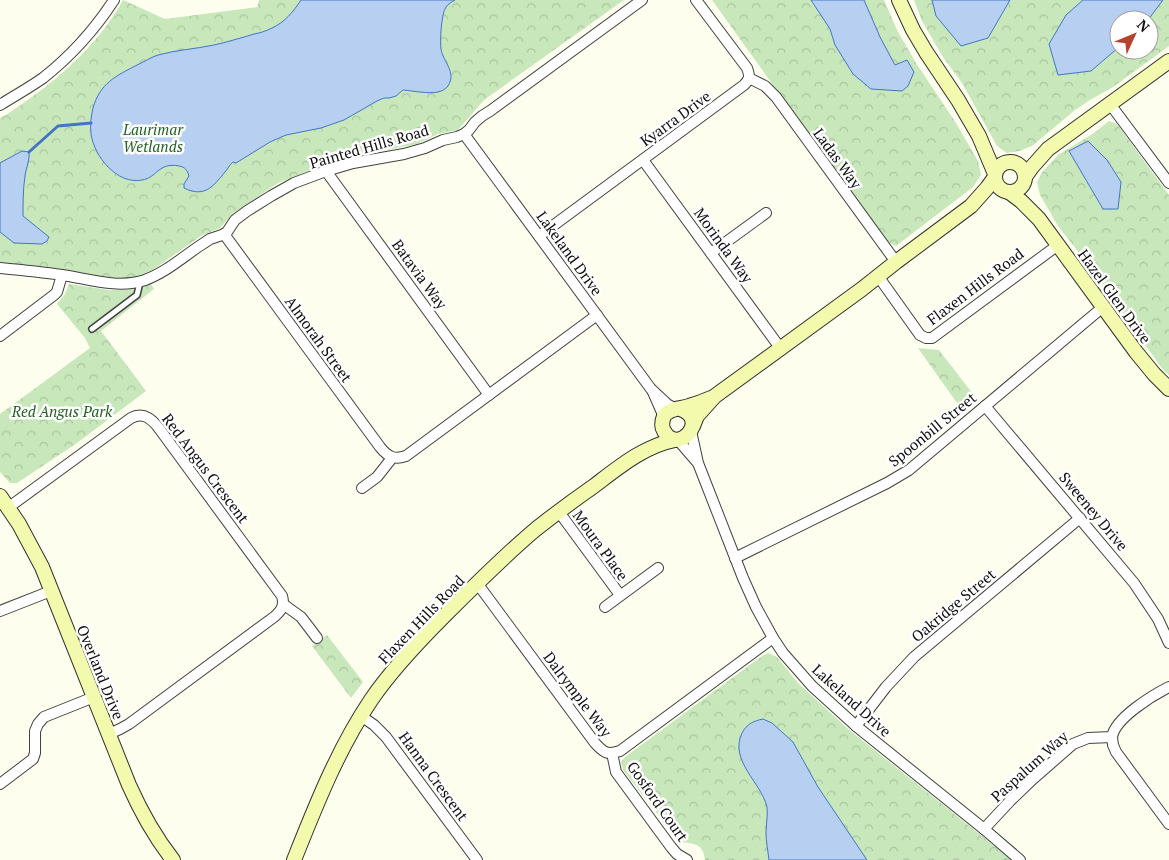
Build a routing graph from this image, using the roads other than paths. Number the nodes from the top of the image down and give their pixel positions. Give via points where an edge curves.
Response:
1 (114, 0) edge
2 (642, 0) edge
3 (696, 0) edge
4 (899, 0) edge
5 (1169, 61) edge
6 (749, 78) junction
7 (1110, 104) junction
8 (0, 105) edge
9 (464, 134) junction
10 (979, 136) junction
11 (1053, 146) junction
12 (642, 160) junction
13 (1013, 163) junction
14 (326, 171) junction
15 (1166, 171) edge
16 (995, 176) junction
17 (1025, 179) junction
18 (1169, 183) edge
19 (1006, 191) junction
20 (971, 206) junction
21 (766, 213) dead end
22 (1039, 219) junction
23 (224, 234) junction
24 (539, 236) junction
25 (1058, 245) junction
26 (711, 253) junction
27 (896, 262) junction
28 (0, 268) edge
29 (62, 275) junction
30 (878, 276) junction
31 (140, 281) junction
32 (1103, 307) junction
33 (597, 316) junction
34 (92, 328) dead end
35 (0, 336) edge
36 (780, 349) junction
37 (651, 389) junction
38 (1169, 389) edge
39 (489, 394) junction
40 (715, 396) junction
41 (985, 406) junction
42 (678, 409) junction
43 (663, 420) junction
44 (692, 429) junction
45 (677, 440) junction
46 (639, 454) junction
47 (392, 458) junction
48 (698, 463) junction
49 (362, 488) dead end
50 (0, 496) edge
51 (9, 507) junction
52 (558, 512) junction
53 (1080, 518) junction
54 (735, 558) junction
55 (658, 568) dead end
56 (477, 584) junction
57 (51, 591) junction
58 (620, 595) junction
59 (283, 604) junction
60 (605, 607) dead end
61 (0, 611) edge
62 (317, 638) dead end
63 (773, 638) junction
64 (1169, 643) edge
65 (1169, 687) edge
66 (94, 697) junction
67 (361, 716) junction
68 (856, 726) junction
69 (109, 734) junction
70 (1112, 737) junction
71 (612, 753) junction
72 (0, 784) edge
73 (1169, 824) edge
74 (984, 829) junction
75 (173, 860) edge
76 (294, 860) edge
77 (477, 860) edge
78 (687, 860) edge
79 (1020, 860) edge

1 - 8 street via 89,34 60,63
2 - 9 street, Painted Hills Road via 482,116
3 - 6 street via 747,68
4 - 10 street via 913,30
5 - 7 street
6 - 12 street, Kyarra Drive via 744,85
6 - 27 street, Ladas Way via 765,86 776,97
7 - 11 street
7 - 15 street
9 - 14 street, Painted Hills Road via 404,154
9 - 24 street, Lakeland Drive
10 - 13 street via 997,155
10 - 16 street
11 - 13 street
11 - 17 street
12 - 24 street, Kyarra Drive
12 - 26 street, Morinda Way
13 - 16 street via 1003,164
13 - 17 street via 1022,168
14 - 23 street, Painted Hills Road via 271,196 239,217
14 - 39 street, Batavia Way
15 - 18 street
16 - 19 street via 997,186
16 - 20 street
17 - 19 street via 1020,188
17 - 22 street, Hazel Glen Drive
19 - 20 street
19 - 22 street, Hazel Glen Drive
20 - 27 street
21 - 26 street
22 - 25 street, Hazel Glen Drive
23 - 31 street, Painted Hills Road via 204,242 160,273
23 - 47 street, Almorah Street via 386,455
24 - 33 street, Lakeland Drive
25 - 30 street, Flaxen Hills Road via 932,338 920,335
25 - 32 street, Hazel Glen Drive
26 - 36 street, Morinda Way
27 - 30 street
28 - 29 street, Painted Hills Road
29 - 31 street, Painted Hills Road via 114,284
29 - 35 street via 54,295
30 - 36 street
31 - 34 lane via 137,295
32 - 38 street, Hazel Glen Drive via 1136,352
32 - 41 street, Spoonbill Street
33 - 37 street, Lakeland Drive
33 - 39 street
36 - 40 street
37 - 42 street, Lakeland Drive
37 - 43 street, Lakeland Drive
39 - 47 street via 406,456
40 - 42 street
40 - 44 street via 697,416
41 - 53 street, Sweeney Drive
41 - 54 street, Spoonbill Street via 909,470
42 - 43 street via 671,410
42 - 44 street via 688,413
43 - 45 street via 664,432
43 - 46 street, Flaxen Hills Road
44 - 45 street via 684,438
44 - 48 street, Lakeland Drive
45 - 46 street, Flaxen Hills Road via 662,442
45 - 48 street, Lakeland Drive
46 - 52 street, Flaxen Hills Road
47 - 49 street via 377,477
48 - 54 street, Lakeland Drive
50 - 51 street, Overland Drive
51 - 57 street, Overland Drive via 32,546
51 - 59 street, Red Angus Crescent via 131,418 145,416 158,426 282,596
52 - 56 street, Flaxen Hills Road via 510,551
52 - 58 street, Moura Place
53 - 64 street, Sweeney Drive via 1134,583 1158,619
53 - 68 street, Oakridge Street via 914,657
54 - 63 street, Lakeland Drive
55 - 58 street, Moura Place
56 - 67 street, Flaxen Hills Road via 404,657
56 - 71 street, Dalrymple Way via 595,743 606,753
57 - 61 street
57 - 66 street, Overland Drive
58 - 60 street, Moura Place
59 - 62 street, Red Angus Crescent via 301,617
59 - 69 street via 274,617 128,724
63 - 68 street, Lakeland Drive via 812,686
63 - 71 street, Dalrymple Way via 620,751
65 - 70 street via 1120,721
66 - 69 street, Overland Drive
66 - 72 street via 44,717 35,731 33,759
67 - 76 street, Flaxen Hills Road via 343,746
67 - 77 street, Hanna Crescent via 386,737
68 - 74 street, Lakeland Drive
69 - 75 street, Overland Drive via 140,810
70 - 73 street via 1116,752
70 - 74 street, Paspalum Way via 1088,738 1073,744 1033,778
71 - 78 street, Gosford Court via 616,772 671,847
74 - 79 street, Lakeland Drive

